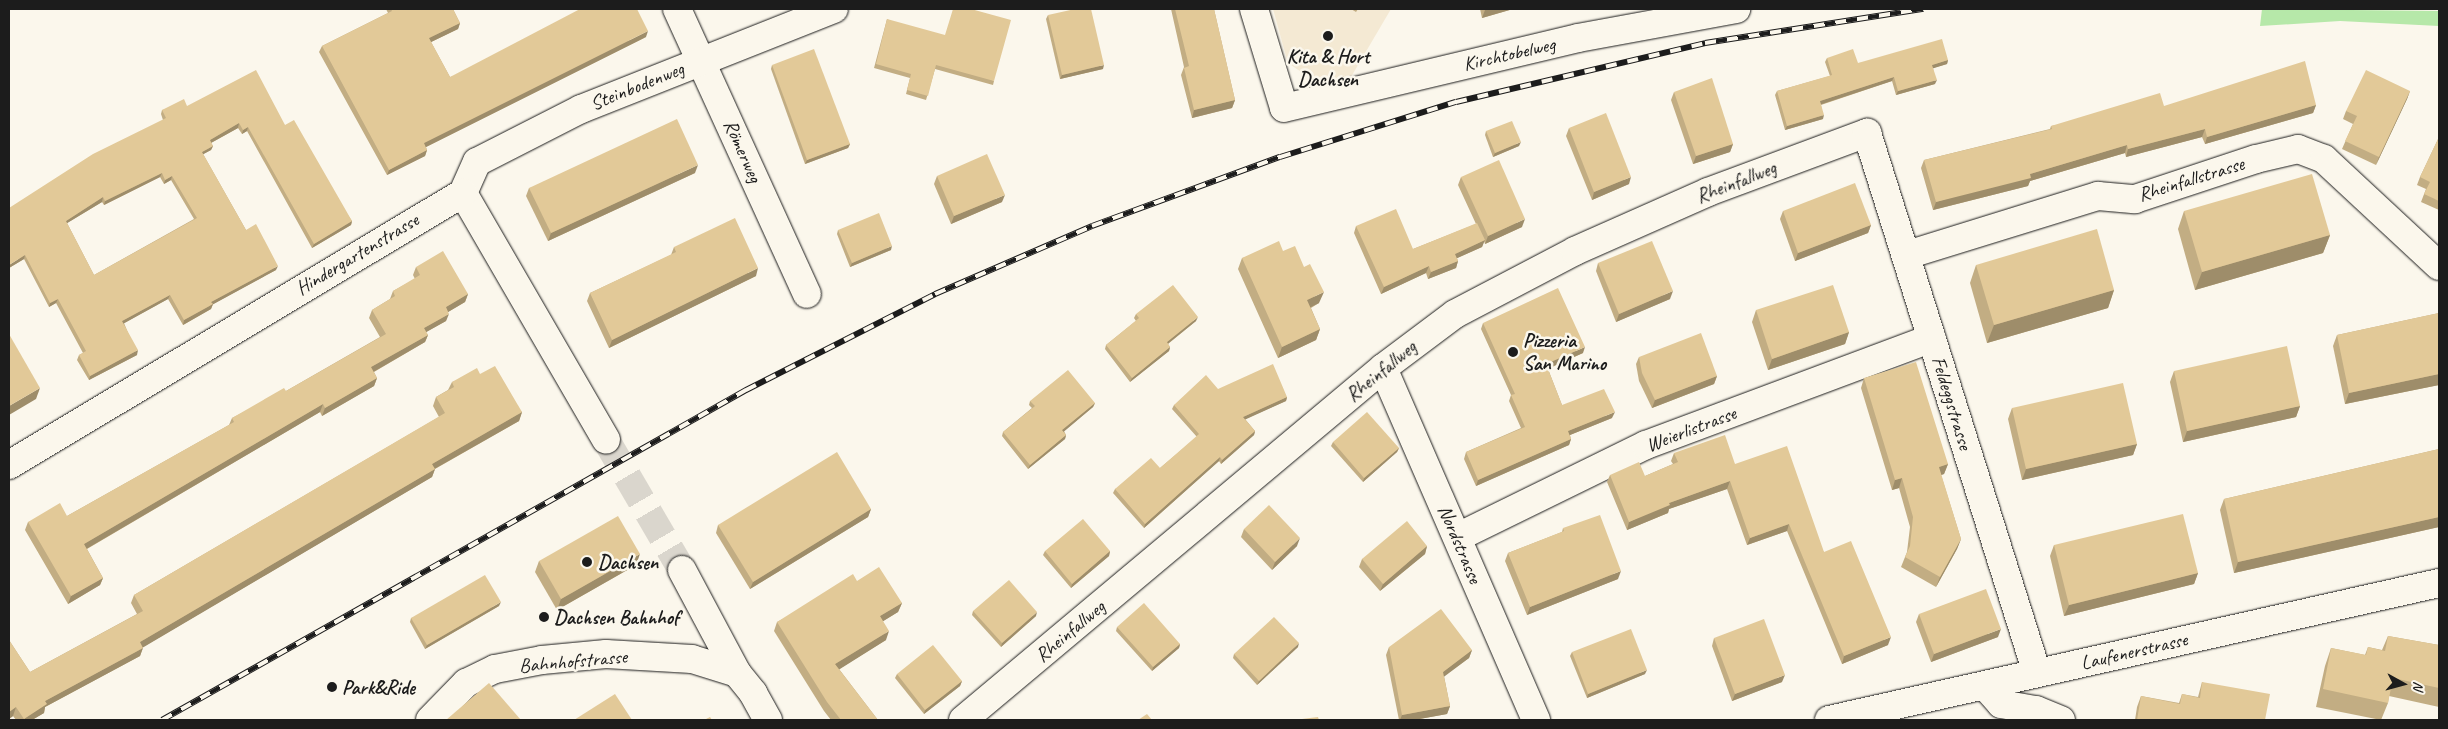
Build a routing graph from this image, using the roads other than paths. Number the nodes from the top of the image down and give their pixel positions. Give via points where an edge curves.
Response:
1 (676, 9) edge
2 (834, 9) edge
3 (1254, 9) edge
4 (1736, 9) edge
5 (699, 60) junction
6 (1867, 133) joint
7 (463, 193) junction
8 (1907, 255) junction
9 (2439, 266) edge
10 (808, 294) dead end
11 (1932, 338) junction
12 (1383, 368) junction
13 (606, 440) tunnel mouth
14 (9, 465) edge
15 (1458, 537) junction
16 (682, 570) tunnel mouth
17 (2439, 583) edge
18 (737, 672) junction
19 (2037, 673) junction
20 (1985, 686) junction
21 (430, 720) edge
22 (768, 720) edge
23 (963, 720) edge
24 (1536, 720) edge
25 (1829, 720) edge
26 (2061, 720) edge

1 - 5 street, Römerweg
2 - 5 street, Steinbodenweg
3 - 4 street, Kirchtobelweg via 1284,108 1578,38
5 - 7 street, Steinbodenweg via 581,108 477,162
5 - 10 street, Römerweg
6 - 8 street, Feldeggstrasse
6 - 12 street, Rheinfallweg via 1708,192 1575,251 1455,314
7 - 13 street
7 - 14 street, Hindergartenstrasse
8 - 9 street, Rheinfallstrasse via 2098,196 2135,199 2256,159 2298,149 2324,159
8 - 11 street, Feldeggstrasse
11 - 15 street, Weierlistrasse via 1646,445
11 - 19 street, Feldeggstrasse
12 - 15 street, Nordstrasse
12 - 23 street, Rheinfallweg
15 - 24 street, Nordstrasse
16 - 18 street
17 - 19 street, Laufenerstrasse
18 - 21 street, Bahnhofstrasse via 715,664 664,657 606,654 542,660 480,675 466,683
18 - 22 street via 753,692
19 - 20 street, Laufenerstrasse
20 - 25 street, Laufenerstrasse
20 - 26 street via 2001,704 2036,710

